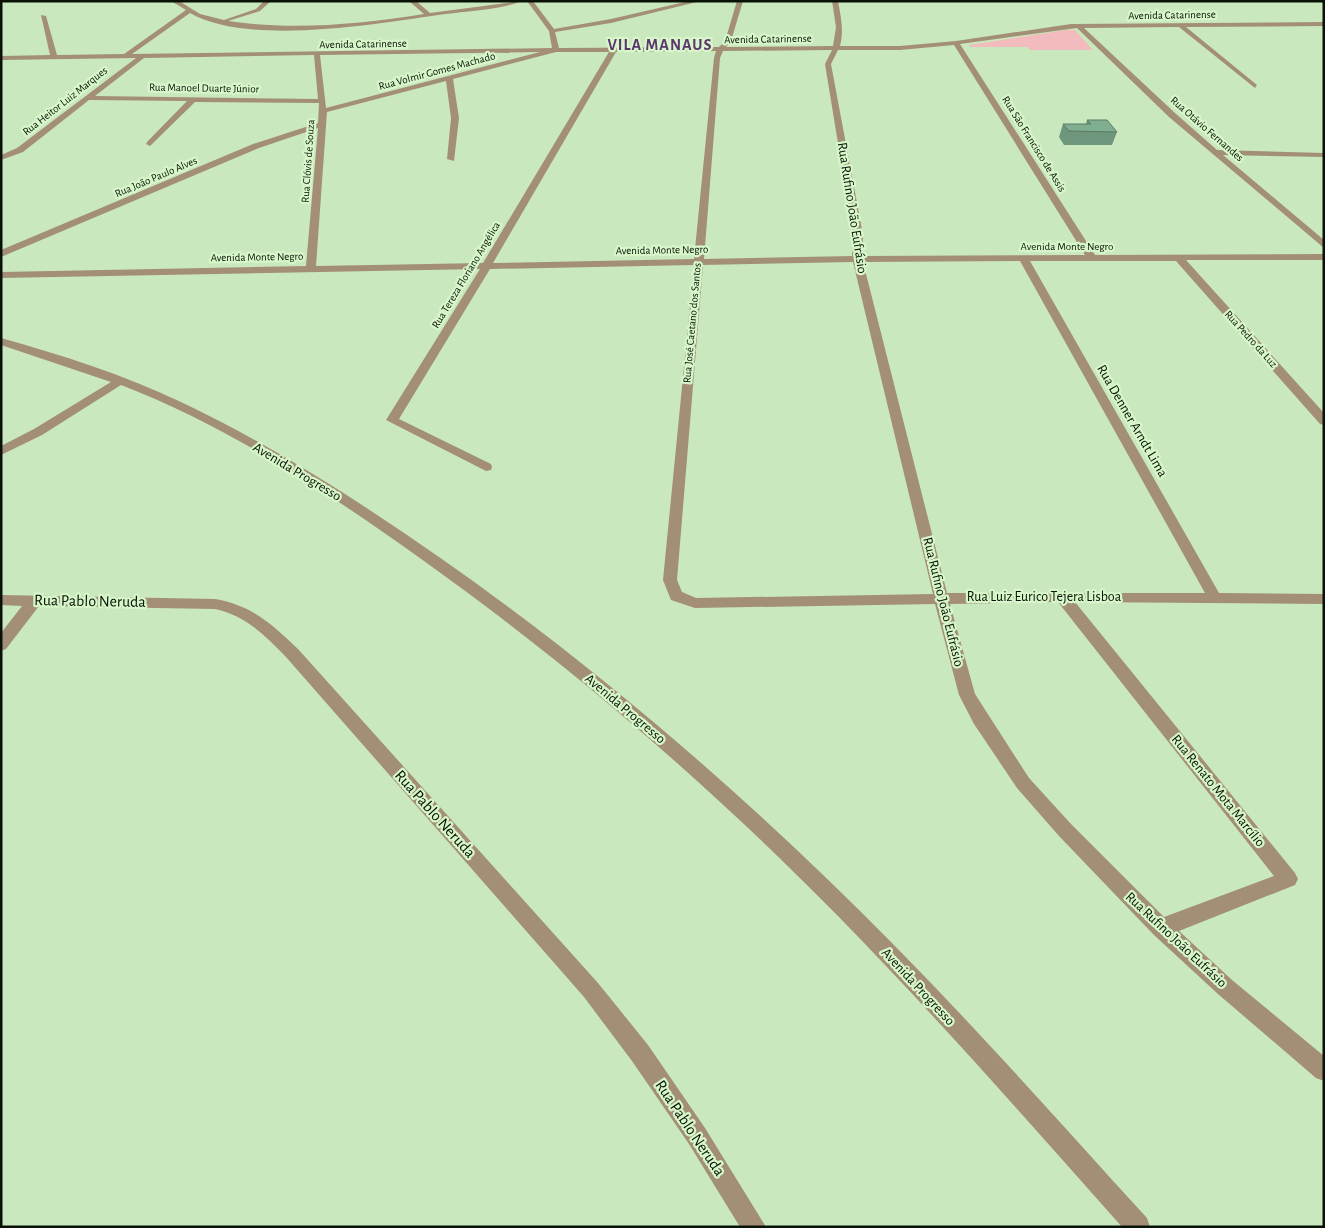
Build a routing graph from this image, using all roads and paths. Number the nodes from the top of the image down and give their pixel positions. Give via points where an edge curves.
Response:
1 (174, 1) edge
2 (268, 1) edge
3 (412, 1) edge
4 (518, 1) edge
5 (530, 1) edge
6 (698, 1) edge
7 (740, 1) edge
8 (834, 1) edge
9 (188, 11) junction
10 (429, 15) junction
11 (43, 16) dead end
12 (223, 21) junction
13 (1324, 24) edge
14 (1180, 25) junction
15 (1079, 26) junction
16 (552, 31) junction
17 (956, 43) junction
18 (837, 49) junction
19 (556, 50) junction
20 (613, 50) junction
21 (720, 50) junction
22 (317, 55) junction
23 (124, 57) junction
24 (141, 57) junction
25 (1, 58) edge
26 (54, 58) junction
27 (449, 78) junction
28 (1255, 86) dead end
29 (87, 98) junction
30 (193, 99) junction
31 (320, 101) junction
32 (323, 111) junction
33 (322, 124) junction
34 (150, 144) dead end
35 (1216, 152) junction
36 (1324, 155) edge
37 (1, 158) edge
38 (451, 159) dead end
39 (1324, 245) edge
40 (1, 254) edge
41 (1324, 257) edge
42 (1023, 258) junction
43 (1092, 258) junction
44 (1179, 258) junction
45 (857, 259) junction
46 (698, 262) junction
47 (487, 265) junction
48 (311, 269) junction
49 (1, 275) edge
50 (1, 340) edge
51 (120, 381) junction
52 (1324, 421) edge
53 (1, 451) edge
54 (486, 467) dead end
55 (676, 596) joint
56 (1062, 597) junction
57 (942, 598) junction
58 (1215, 598) junction
59 (1324, 599) edge
60 (1, 600) edge
61 (36, 600) junction
62 (1, 645) edge
63 (1161, 928) junction
64 (1324, 1070) edge
65 (754, 1227) edge
66 (1138, 1227) edge

1 - 9 street
2 - 12 street via 258,10
3 - 10 street
4 - 10 street
5 - 16 street
6 - 16 street
7 - 21 street via 728,41
8 - 18 street, Rua Rufino João Eufrásio via 841,35
9 - 12 street
9 - 23 street
10 - 12 street via 317,28 276,28
11 - 26 street
13 - 14 street, Avenida Catarinense
14 - 15 street, Avenida Catarinense
14 - 28 street
15 - 17 street, Avenida Catarinense
15 - 35 street, Rua Otávio Fernandes
16 - 19 street
17 - 18 street, Avenida Catarinense
17 - 43 street, Rua São Francisco de Assis
18 - 21 street, Avenida Catarinense
18 - 45 street, Rua Rufino João Eufrásio via 828,64 858,235
19 - 20 street, Avenida Catarinense
19 - 22 street, Avenida Catarinense
19 - 27 street, Rua Volmir Gomes Machado
20 - 21 street, Avenida Catarinense
20 - 47 street, Rua Tereza Floriano Angélica
21 - 46 street, Rua José Caetano dos Santos
22 - 24 street, Avenida Catarinense
22 - 31 street, Rua Clóvis de Souza
23 - 24 street, Avenida Catarinense
23 - 26 street, Avenida Catarinense
24 - 29 street, Rua Heitor Luiz Marques
25 - 26 street, Avenida Catarinense
27 - 32 street, Rua Volmir Gomes Machado
27 - 38 street via 455,118
29 - 30 street, Rua Manoel Duarte Júnior
29 - 37 street, Rua Heitor Luiz Marques via 20,150
30 - 31 street, Rua Manoel Duarte Júnior
30 - 34 street
31 - 32 street, Rua Clóvis de Souza
32 - 33 street, Rua Clóvis de Souza
33 - 40 street, Rua João Paulo Alves via 247,150
33 - 48 street, Rua Clóvis de Souza
35 - 36 street
35 - 39 street, Rua Otávio Fernandes
41 - 44 street, Avenida Monte Negro
42 - 43 street, Avenida Monte Negro
42 - 45 street, Avenida Monte Negro
42 - 58 street, Rua Denner Arndt Lima
43 - 44 street, Avenida Monte Negro
44 - 52 street, Rua Pedro da Luz
45 - 46 street, Avenida Monte Negro
45 - 57 street, Rua Rufino João Eufrásio
46 - 47 street, Avenida Monte Negro
46 - 55 street, Rua José Caetano dos Santos via 670,580
47 - 48 street, Avenida Monte Negro
47 - 54 street, Rua Tereza Floriano Angélica via 392,420
48 - 49 street, Avenida Monte Negro
50 - 51 street, Avenida Progresso
51 - 53 street via 53,424
51 - 66 street, Avenida Progresso via 236,435 388,529 466,583 631,713 791,858 889,955
55 - 57 street, Rua Luiz Eurico Tejera Lisboa via 694,603
56 - 57 street, Rua Luiz Eurico Tejera Lisboa
56 - 58 street, Rua Luiz Eurico Tejera Lisboa
56 - 63 street, Rua Renato Mota Marcílio via 1288,879
57 - 63 street, Rua Rufino João Eufrásio via 967,695 999,749 1065,830
58 - 59 street, Rua Luiz Eurico Tejera Lisboa
60 - 61 street, Rua Pablo Neruda
61 - 62 street
61 - 65 street, Rua Pablo Neruda via 233,606 266,626 591,990 640,1053
63 - 64 street, Rua Rufino João Eufrásio

